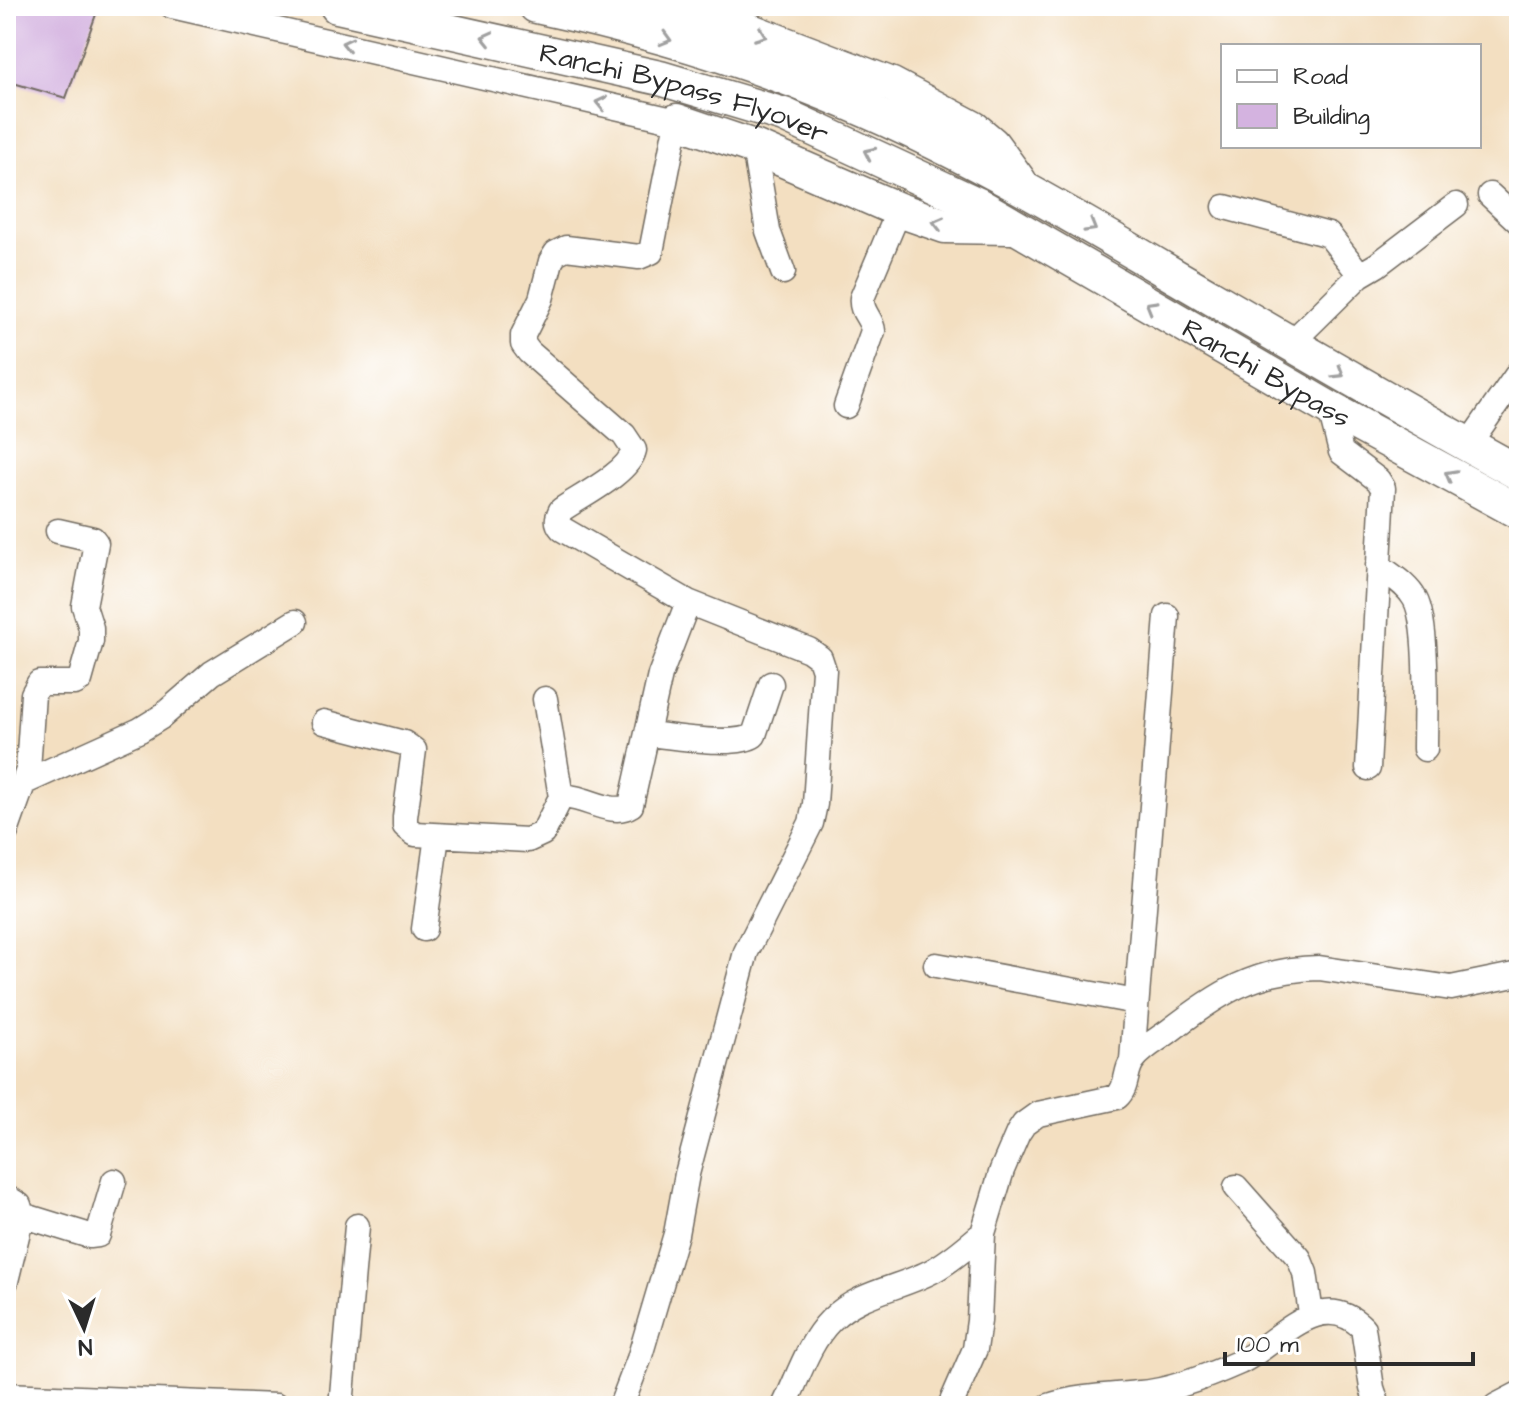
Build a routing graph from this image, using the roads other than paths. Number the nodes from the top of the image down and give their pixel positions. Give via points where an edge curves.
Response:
1 (172, 6) edge
2 (337, 6) edge
3 (536, 6) edge
4 (659, 6) edge
5 (677, 121) junction
6 (754, 147) junction
7 (1024, 187) junction
8 (1490, 195) dead end
9 (1456, 205) dead end
10 (1225, 207) dead end
11 (899, 210) junction
12 (1519, 222) edge
13 (1016, 227) junction
14 (783, 272) dead end
15 (1360, 275) junction
16 (1291, 343) junction
17 (1519, 372) edge
18 (846, 406) dead end
19 (1330, 409) junction
20 (1468, 445) junction
21 (1519, 473) edge
22 (1519, 512) edge
23 (58, 531) dead end
24 (1378, 565) junction
25 (688, 602) junction
26 (1167, 616) dead end
27 (295, 622) dead end
28 (771, 684) dead end
29 (545, 699) dead end
30 (324, 722) dead end
31 (648, 734) junction
32 (1425, 749) dead end
33 (1368, 768) dead end
34 (25, 782) junction
35 (561, 797) junction
36 (6, 832) edge
37 (437, 836) junction
38 (424, 929) dead end
39 (936, 965) dead end
40 (1519, 974) edge
41 (1136, 1002) junction
42 (1132, 1060) junction
43 (114, 1181) dead end
44 (1236, 1187) dead end
45 (14, 1206) edge
46 (357, 1226) dead end
47 (983, 1233) junction
48 (6, 1281) edge
49 (1311, 1314) junction
50 (1519, 1394) edge
51 (6, 1395) edge
52 (276, 1406) edge
53 (341, 1406) edge
54 (621, 1406) edge
55 (784, 1406) edge
56 (950, 1406) edge
57 (1049, 1406) edge
58 (1378, 1406) edge
59 (1496, 1406) edge

5 -> 1 street
13 -> 2 highway, Ranchi Bypass Flyover via 784,115 660,78
3 -> 7 highway, Ranchi Bypass Flyover via 696,48 825,93
4 -> 7 highway via 748,30 892,85 973,128
5 - 6 highway
5 - 25 street via 651,252 639,257 566,248 556,253 523,344 634,450 619,472 561,510 557,523
6 - 11 highway
6 - 14 street via 768,231
7 -> 16 highway, Ranchi Bypass
8 - 12 street
9 - 15 street
10 - 15 street via 1329,235
13 -> 11 highway via 945,226
11 - 18 street via 862,298 873,331
19 -> 13 highway, Ranchi Bypass
15 - 16 street
16 -> 20 highway, Ranchi Bypass
17 - 20 street
22 -> 19 highway, Ranchi Bypass
19 - 24 street via 1341,452 1383,488
20 - 21 highway, Ranchi Bypass
23 - 34 street via 96,543 84,606 91,641 80,680 35,686
24 - 32 street via 1405,586 1419,611
24 - 33 street
25 - 31 street via 660,675
25 - 54 street via 820,658 824,670 816,788 811,823 746,952 676,1234
26 - 41 street
27 - 34 street via 212,673 140,730
28 - 31 street via 751,739
29 - 35 street
30 - 37 street via 412,747 405,826 415,834
31 - 35 street via 631,805 618,810
34 - 36 street
35 - 37 street via 543,833 528,840
37 - 38 street
39 - 41 street
40 - 42 street via 1451,988 1319,968 1249,979 1192,1013
41 - 42 street
42 - 47 street via 1126,1086 1117,1097 1038,1114 1024,1124 1002,1170
43 - 45 street via 98,1235
44 - 49 street via 1299,1258
45 - 48 street
46 - 53 street
47 - 55 street via 934,1270 844,1308 814,1343
47 - 56 street via 975,1349
49 - 57 street via 1248,1358 1188,1380 1159,1390
49 - 58 street via 1329,1313 1363,1328
50 - 59 street
51 - 52 street

